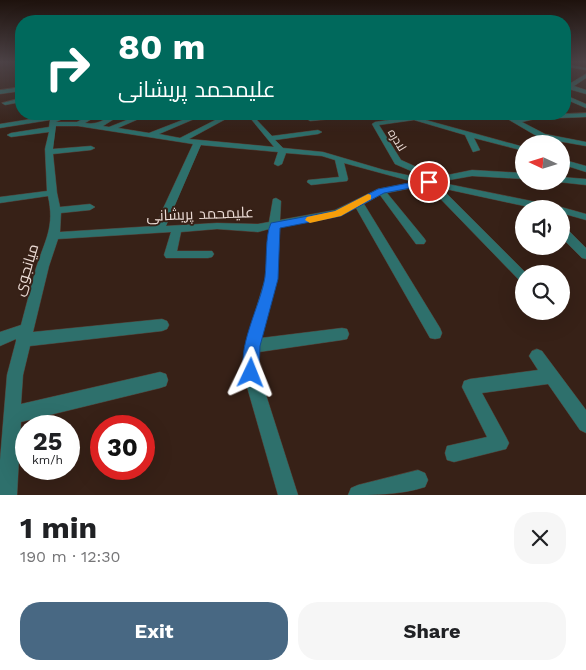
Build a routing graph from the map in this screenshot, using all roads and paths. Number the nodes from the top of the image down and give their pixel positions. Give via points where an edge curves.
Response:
1 (573, 85) edge
2 (15, 90) edge
3 (0, 92) edge
4 (586, 92) edge
5 (571, 100) edge
6 (15, 101) edge
7 (5, 103) dead end
8 (586, 106) edge
9 (571, 115) edge
10 (586, 115) edge
11 (86, 120) edge
12 (108, 120) edge
13 (131, 120) edge
14 (189, 120) edge
15 (220, 120) edge
16 (255, 120) edge
17 (388, 120) edge
18 (428, 120) edge
19 (520, 120) edge
20 (53, 121) edge
21 (515, 121) joint
22 (78, 124) junction
23 (0, 126) edge
24 (96, 127) junction
25 (108, 129) junction
26 (318, 132) dead end
27 (468, 134) junction
28 (11, 135) dead end
29 (150, 136) junction
30 (270, 138) junction
31 (181, 140) junction
32 (198, 142) junction
33 (586, 144) edge
34 (515, 147) edge
35 (91, 148) dead end
36 (476, 150) dead end
37 (49, 152) junction
38 (282, 152) junction
39 (339, 159) junction
40 (278, 164) dead end
41 (570, 164) edge
42 (586, 169) edge
43 (515, 175) edge
44 (570, 181) edge
45 (312, 182) dead end
46 (429, 182) junction
47 (586, 182) edge
48 (381, 191) junction
49 (52, 193) junction
50 (0, 200) edge
51 (276, 201) dead end
52 (515, 201) edge
53 (358, 202) junction
54 (90, 207) dead end
55 (56, 210) junction
56 (570, 213) edge
57 (586, 217) edge
58 (275, 225) junction
59 (176, 228) junction
60 (159, 230) junction
61 (54, 236) junction
62 (570, 239) edge
63 (420, 241) dead end
64 (208, 254) dead end
65 (586, 255) edge
66 (515, 269) edge
67 (162, 325) dead end
68 (435, 333) dead end
69 (342, 334) dead end
70 (24, 335) junction
71 (0, 339) edge
72 (252, 346) junction
73 (537, 356) dead end
74 (552, 376) junction
75 (160, 380) dead end
76 (13, 415) junction
77 (586, 424) edge
78 (454, 453) dead end
79 (418, 480) dead end
80 (7, 495) edge
81 (288, 495) edge
82 (358, 495) edge

1 - 4 street
2 - 3 street
5 - 8 street
6 - 7 street
9 - 10 street
11 - 22 street
12 - 24 street
13 - 25 street
14 - 29 street
15 - 31 street
16 - 30 street
17 - 46 street, لادره via 375,124 398,162 429,176
18 - 27 street
19 - 21 street
20 - 22 street
20 - 23 street
20 - 28 street
20 - 37 street, میانجوی
21 - 33 street via 543,136
22 - 24 street
24 - 25 street
25 - 29 street
26 - 30 street
27 - 34 street
27 - 36 street
29 - 31 street
30 - 38 street
31 - 32 street
32 - 38 street
32 - 60 street
35 - 37 street
37 - 49 street, میانجوی
38 - 39 street via 323,154
38 - 40 street
39 - 45 street via 344,179
39 - 46 street
41 - 42 street
43 - 46 street, علیمحمد پریشانی via 472,173
44 - 47 street
46 - 48 street, علیمحمد پریشانی
46 - 52 street
46 - 66 street
48 - 53 street, علیمحمد پریشانی
48 - 63 street
49 - 50 street
49 - 55 street, میانجوی
51 - 58 street
53 - 58 street, علیمحمد پریشانی via 338,214
53 - 68 street
54 - 55 street
55 - 61 street, میانجوی
56 - 57 street
58 - 59 street, علیمحمد پریشانی
58 - 72 street via 271,279
59 - 60 street, علیمحمد پریشانی
59 - 64 street via 170,255
60 - 61 street, علیمحمد پریشانی
61 - 70 street, میانجوی
62 - 65 street
67 - 70 street
69 - 72 street
70 - 71 street
70 - 76 street, میانجوی via 15,375
72 - 81 street via 251,373
73 - 74 street
74 - 77 street
74 - 78 street via 470,387 500,443
75 - 76 street
76 - 80 street, میانجوی
79 - 82 street

